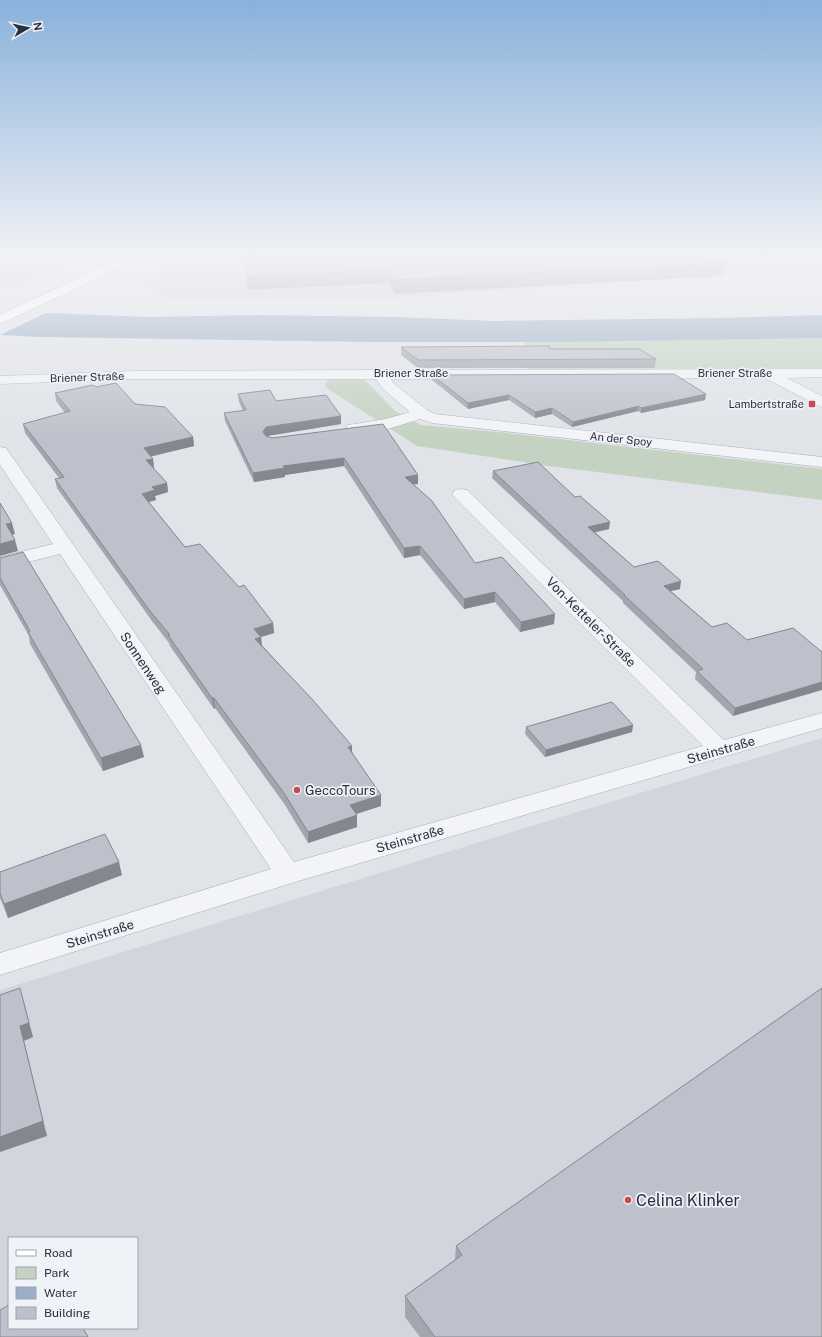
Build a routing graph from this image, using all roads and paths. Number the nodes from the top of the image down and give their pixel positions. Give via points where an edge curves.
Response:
1 (381, 373) junction
2 (822, 373) edge
3 (768, 374) junction
4 (0, 380) edge
5 (822, 402) edge
6 (421, 413) junction
7 (342, 430) edge
8 (0, 452) edge
9 (822, 462) edge
10 (461, 494) dead end
11 (64, 547) junction
12 (0, 564) edge
13 (822, 720) edge
14 (720, 750) junction
15 (288, 874) junction
16 (0, 964) edge

1 - 3 street, Briener Straße
1 - 4 street, Briener Straße via 136,375
1 - 6 street, An der Spoy via 387,385
2 - 3 street, Briener Straße
3 - 5 street
6 - 7 street via 388,424
6 - 9 street, An der Spoy via 432,418
8 - 11 street, Sonnenweg
10 - 14 street, Von-Ketteler-Straße
11 - 12 street
11 - 15 street, Sonnenweg
13 - 14 street, Steinstraße
14 - 15 street, Steinstraße
15 - 16 street, Steinstraße

